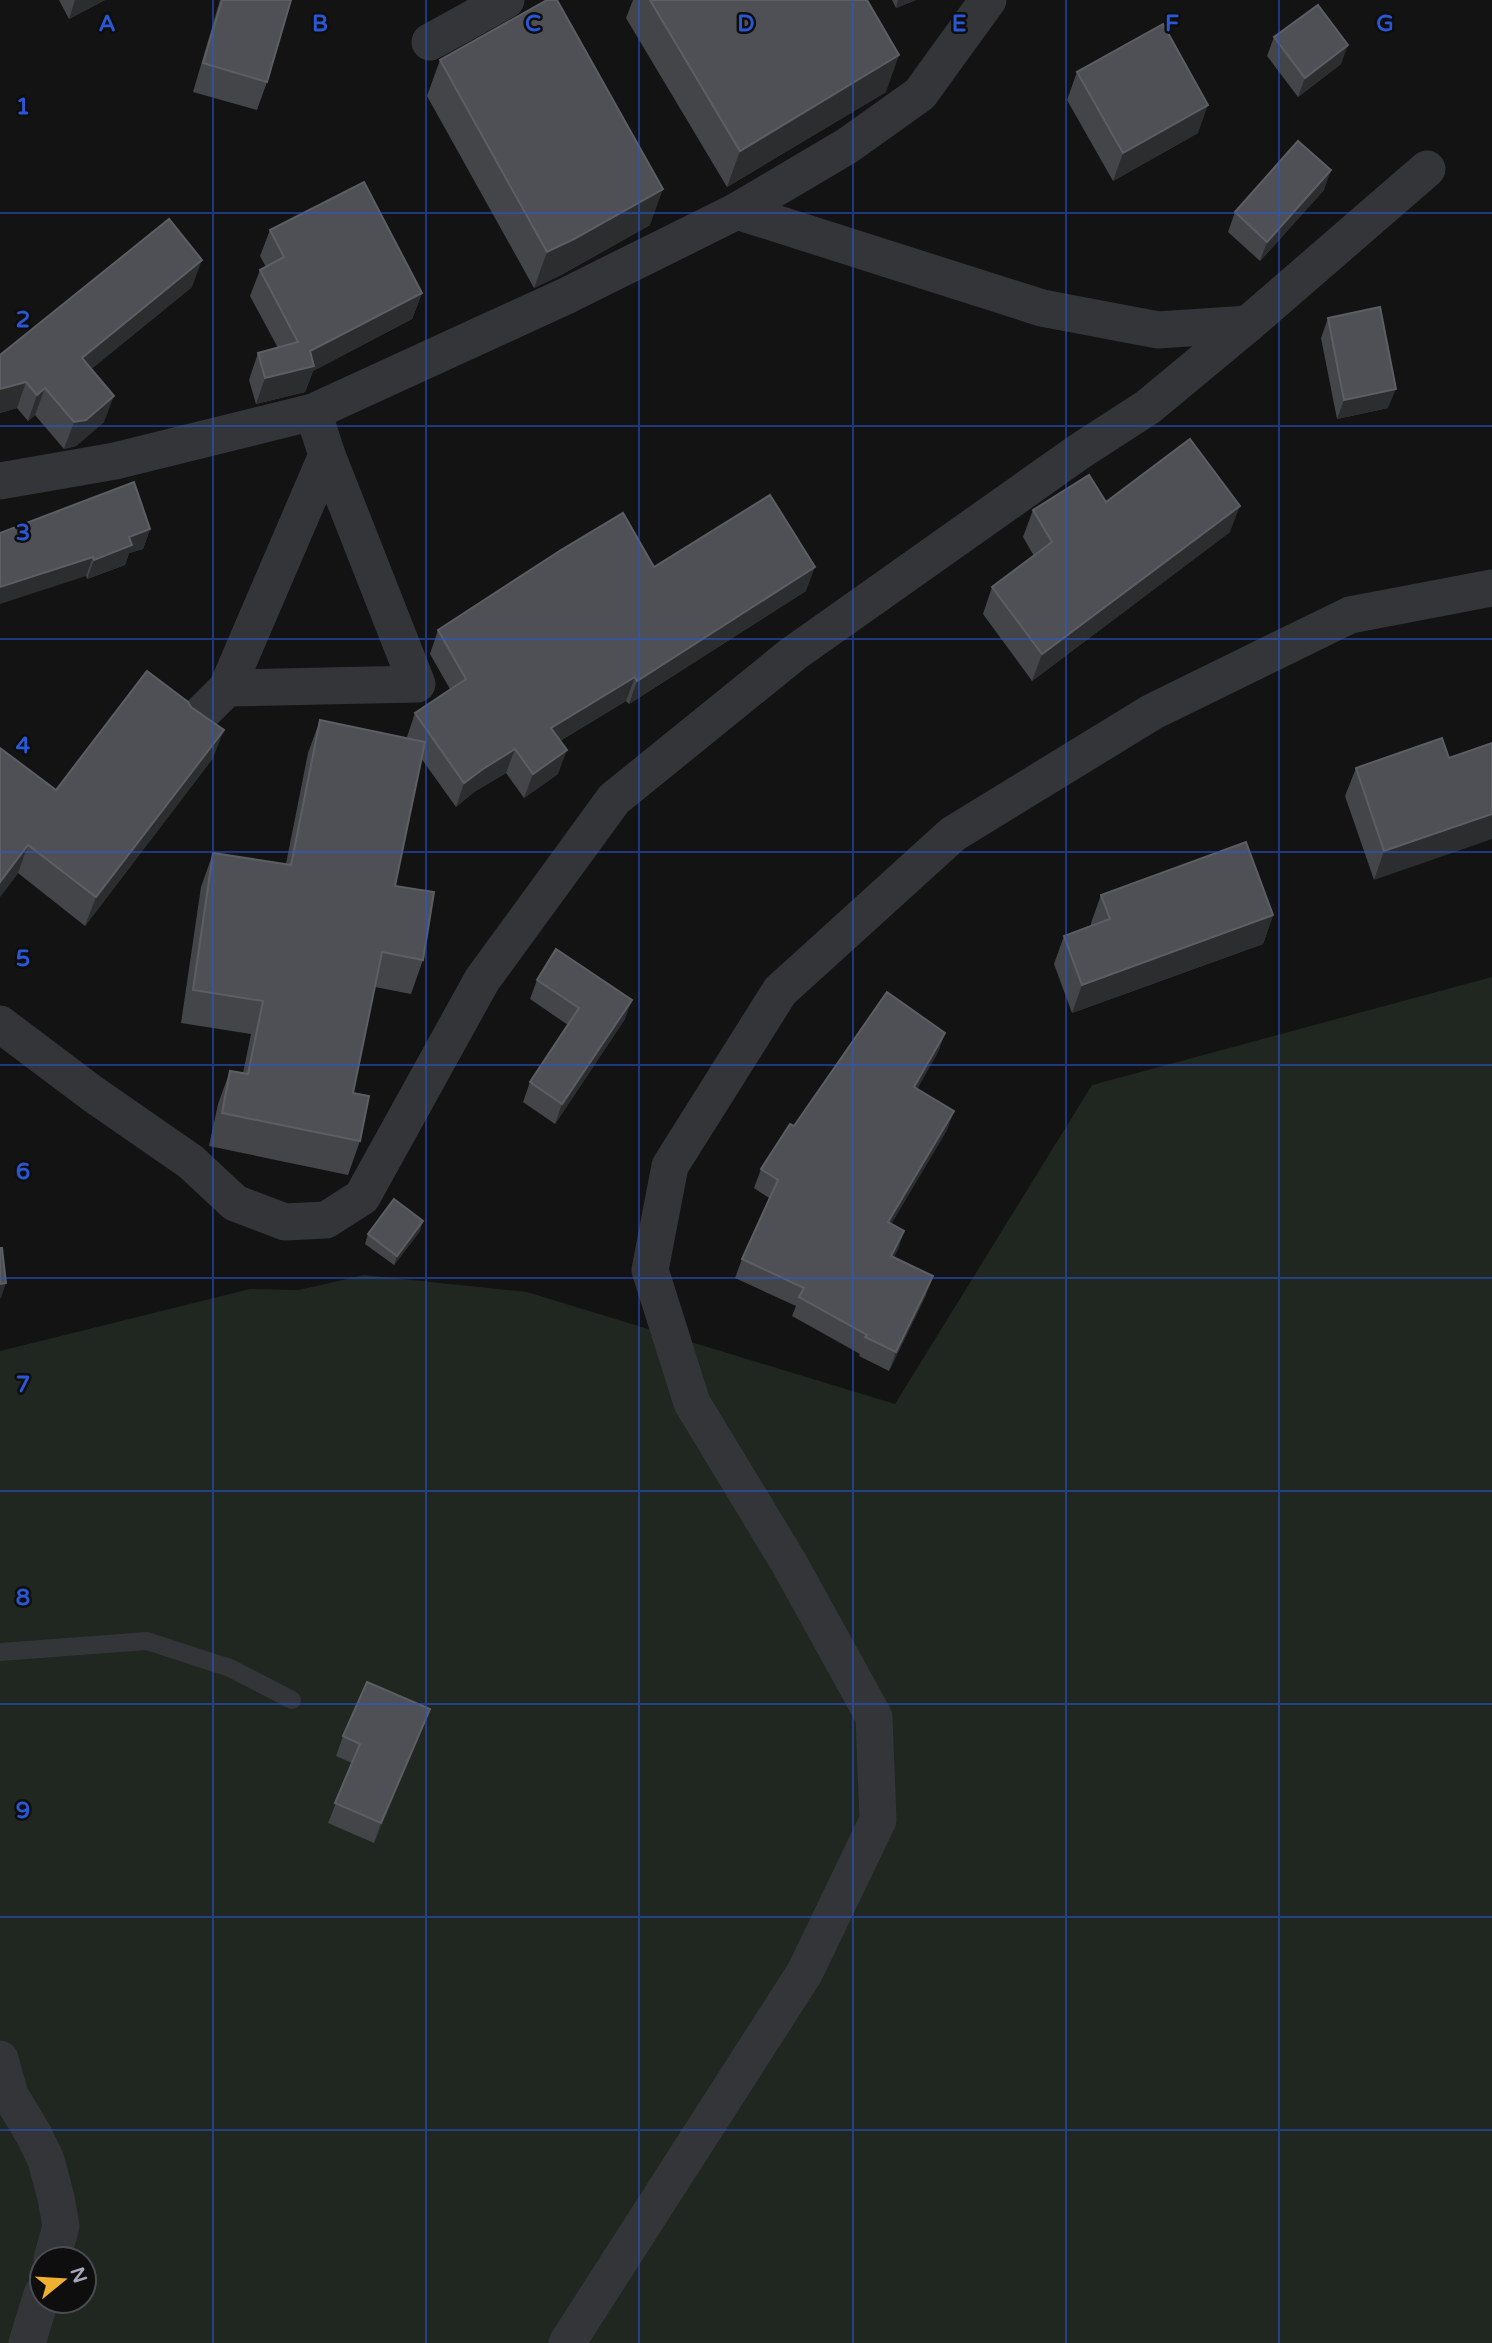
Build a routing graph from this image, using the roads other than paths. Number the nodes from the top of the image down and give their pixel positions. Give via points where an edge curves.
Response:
1 (506, 0) edge
2 (988, 0) edge
3 (430, 43) dead end
4 (1427, 169) dead end
5 (737, 211) junction
6 (1248, 324) junction
7 (313, 412) junction
8 (327, 455) junction
9 (0, 481) edge
10 (1492, 588) edge
11 (226, 688) junction
12 (195, 720) edge
13 (0, 1024) edge
14 (0, 1652) edge
15 (292, 1700) dead end
16 (0, 2059) edge
17 (56, 2245) edge
18 (36, 2315) edge
19 (27, 2343) edge
20 (567, 2343) edge

1 - 3 street
2 - 5 street via 920,94 847,146
4 - 6 street
5 - 6 street via 1042,308 1158,330
5 - 7 street via 566,296
6 - 13 street via 1148,407 793,654 614,799 482,979 362,1197 326,1220 285,1222 236,1203 191,1162
7 - 8 street
7 - 9 street via 115,461
8 - 11 street
8 - 11 street via 417,684
10 - 20 street via 1350,615 1152,712 953,834 780,991 670,1166 650,1270 692,1403 789,1563 874,1717 878,1820 805,1972
11 - 12 street
14 - 15 lane via 147,1641 230,1668
16 - 17 street via 10,2095 46,2160 61,2226
18 - 19 street

